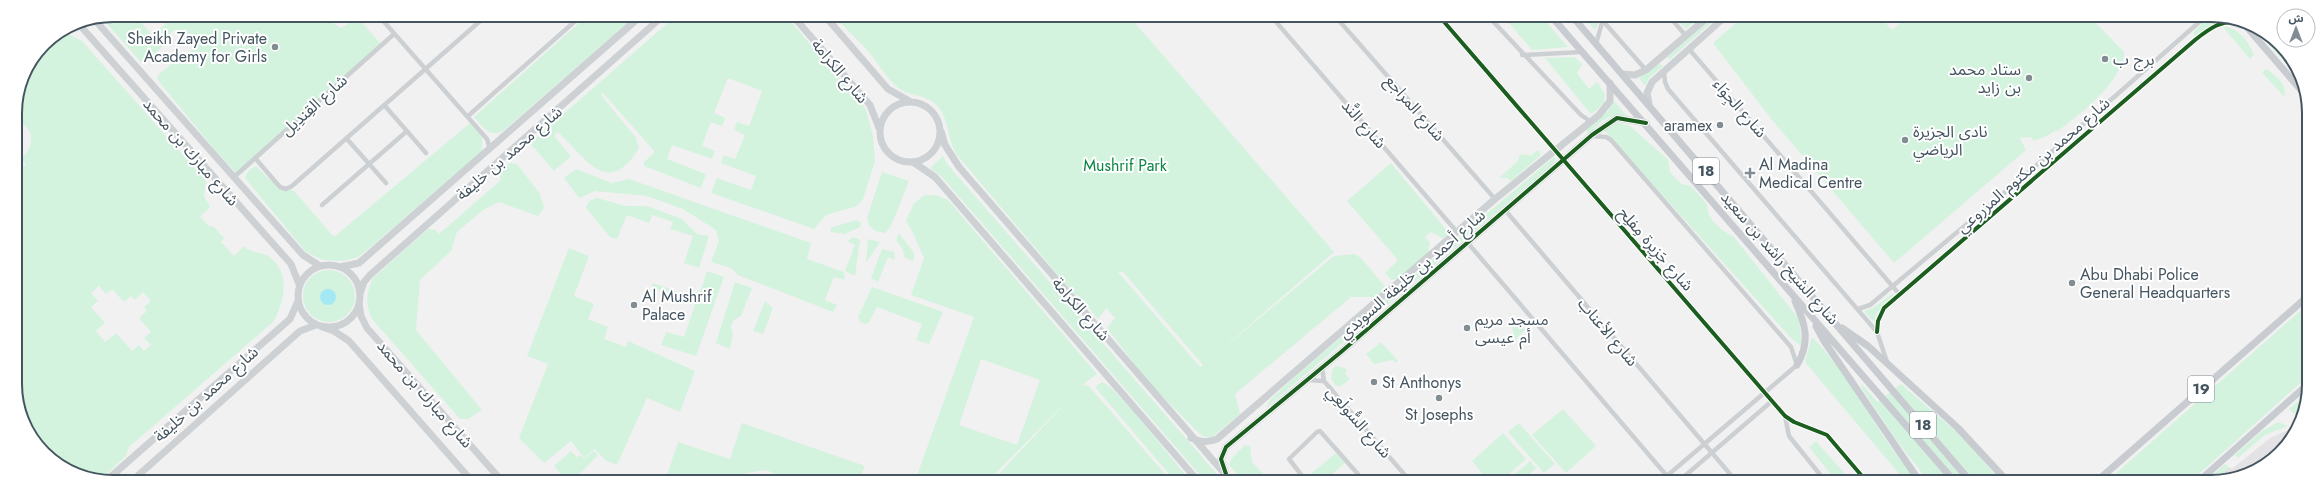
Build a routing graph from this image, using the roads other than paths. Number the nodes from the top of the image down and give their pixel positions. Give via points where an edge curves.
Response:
1 (384, 22) edge
2 (479, 22) edge
3 (574, 22) edge
4 (635, 22) edge
5 (657, 22) edge
6 (798, 22) edge
7 (830, 22) edge
8 (1276, 22) edge
9 (1340, 22) edge
10 (1444, 22) edge
11 (1493, 22) edge
12 (1556, 22) edge
13 (1577, 22) edge
14 (1603, 22) edge
15 (1606, 22) edge
16 (1674, 22) edge
17 (1703, 22) edge
18 (1719, 22) edge
19 (2200, 22) edge
20 (98, 24) edge
21 (2227, 24) edge
22 (82, 27) edge
23 (2250, 31) edge
24 (2189, 33) junction
25 (394, 34) junction
26 (1686, 36) junction
27 (2195, 40) junction
28 (1596, 44) junction
29 (1689, 49) junction
30 (1582, 52) junction
31 (1522, 55) junction
32 (1663, 56) junction
33 (1672, 63) junction
34 (427, 70) junction
35 (1646, 70) junction
36 (1664, 70) junction
37 (1623, 74) junction
38 (1610, 83) junction
39 (2298, 86) edge
40 (912, 102) junction
41 (1649, 104) junction
42 (385, 106) junction
43 (1581, 115) junction
44 (468, 116) junction
45 (1590, 121) junction
46 (1646, 123) junction
47 (1582, 128) junction
48 (880, 130) junction
49 (407, 131) junction
50 (941, 131) junction
51 (1592, 136) junction
52 (347, 139) junction
53 (487, 139) junction
54 (498, 143) junction
55 (490, 149) junction
56 (1555, 150) junction
57 (426, 153) dead end
58 (255, 158) junction
59 (1563, 160) junction
60 (913, 162) junction
61 (369, 164) junction
62 (234, 177) junction
63 (386, 182) dead end
64 (1494, 199) junction
65 (322, 205) dead end
66 (1505, 210) junction
67 (1457, 232) junction
68 (1467, 242) junction
69 (320, 266) junction
70 (340, 267) junction
71 (299, 284) junction
72 (1892, 285) junction
73 (1791, 293) junction
74 (360, 294) junction
75 (1900, 295) junction
76 (2302, 301) edge
77 (298, 302) junction
78 (359, 303) junction
79 (1858, 309) junction
80 (1812, 317) junction
81 (319, 326) junction
82 (1838, 326) junction
83 (1877, 332) junction
84 (1797, 365) junction
85 (1322, 367) junction
86 (1889, 367) junction
87 (1307, 380) junction
88 (1324, 381) junction
89 (2302, 390) edge
90 (1765, 393) junction
91 (1260, 401) junction
92 (1772, 401) junction
93 (1268, 412) junction
94 (1785, 416) junction
95 (1191, 438) junction
96 (1704, 445) junction
97 (1712, 454) junction
98 (114, 475) edge
99 (139, 475) edge
100 (467, 475) edge
101 (497, 475) edge
102 (1193, 475) edge
103 (1225, 475) edge
104 (1227, 475) edge
105 (1301, 475) edge
106 (1358, 475) edge
107 (1405, 475) edge
108 (1666, 475) edge
109 (1668, 475) edge
110 (1687, 475) edge
111 (1731, 475) edge
112 (1820, 475) edge
113 (1861, 475) edge
114 (1915, 475) edge
115 (1949, 475) edge
116 (1965, 475) edge
117 (2002, 475) edge
118 (2104, 475) edge
119 (2206, 475) edge

1 - 25 street
2 - 34 street
3 - 44 street
4 - 54 main road, شارع محمد بن خليفة
5 - 74 main road, شارع محمد بن خليفة via 370,274
6 - 48 main road, شارع الكرامة via 870,105
7 - 40 main road, شارع الكرامة via 888,89
8 - 67 street, شارع النَّد
9 - 64 street, شارع المراجع
10 - 56 street, شارع جَزِيرة مِفلِح
11 - 31 street
12 - 30 main road, شارع الشيخ راشد بن سعيد / 18
13 - 28 main road, شارع الشيخ راشد بن سعيد / 18
14 - 28 street
15 - 35 street
16 - 26 street
17 - 26 main road
18 - 29 main road
19 - 24 street, شارع محمد بن مكتوم المزروعي
20 - 62 main road, شارع مبارك بن محمد
21 - 27 street, شارع محمد بن مكتوم المزروعي via 2220,24
22 - 71 main road, شارع مبارك بن محمد via 291,264
23 - 39 main road
24 - 27 street
24 - 72 street, شارع محمد بن مكتوم المزروعي via 2022,178
25 - 34 street
25 - 58 street, شارع القِندِيل
26 - 32 main road
27 - 75 street, شارع محمد بن مكتوم المزروعي
28 - 37 main road, شارع الشيخ راشد بن سعيد / 18
29 - 33 main road
29 - 72 street, شارع الجِوَاء
30 - 31 street
30 - 38 main road, شارع الشيخ راشد بن سعيد / 18
31 - 43 street
32 - 33 main road via 1664,62
32 - 35 main road
33 - 36 main road
34 - 42 street
34 - 44 street
35 - 37 main road via 1634,75
36 - 41 main road via 1650,85 1647,93
36 - 79 street via 1668,89
37 - 41 main road, شارع الشيخ راشد بن سعيد / 18
38 - 45 main road, شارع أحمد بن خليفة السويدي via 1610,101 1606,108
38 - 46 main road, شارع الشيخ راشد بن سعيد / 18
40 - 48 main road via 904,102 890,110 881,123
40 - 50 main road via 932,111
41 - 82 main road, شارع الشيخ راشد بن سعيد / 18
42 - 49 street
42 - 52 street
43 - 45 street
43 - 47 street
44 - 53 street
45 - 47 main road, شارع أحمد بن خليفة السويدي
46 - 51 main road, شارع أحمد بن خليفة السويدي via 1617,118
46 - 73 main road, شارع الشيخ راشد بن سعيد / 18
47 - 56 main road, شارع أحمد بن خليفة السويدي
48 - 60 main road via 883,146 889,153 896,158
49 - 57 street
49 - 61 street
50 - 60 main road via 938,144 930,155
50 - 95 main road, شارع الكرامة via 944,145 959,167
51 - 59 main road, شارع أحمد بن خليفة السويدي
51 - 84 street via 1611,140 1791,347
52 - 58 street via 286,189 280,187
52 - 61 street
53 - 54 street
53 - 55 street
54 - 55 main road, شارع محمد بن خليفة
55 - 70 main road, شارع محمد بن خليفة via 359,263
56 - 59 street, شارع جَزِيرة مِفلِح
56 - 64 main road, شارع أحمد بن خليفة السويدي
58 - 62 street, شارع القِندِيل
59 - 66 main road, شارع أحمد بن خليفة السويدي
59 - 90 street, شارع جَزِيرة مِفلِح
60 - 102 main road, شارع الكرامة via 941,183
61 - 63 street
61 - 65 street
62 - 69 main road, شارع مبارك بن محمد via 302,255
64 - 67 main road, شارع أحمد بن خليفة السويدي
66 - 68 main road, شارع أحمد بن خليفة السويدي
66 - 96 street, شارع الأعناب
67 - 91 main road, شارع أحمد بن خليفة السويدي
68 - 85 main road, شارع أحمد بن خليفة السويدي
68 - 108 street
69 - 70 main road
69 - 71 main road via 304,276
70 - 74 main road via 354,278
71 - 77 main road
72 - 75 street, شارع الجِوَاء
72 - 79 street, شارع محمد بن مكتوم المزروعي via 1870,305
73 - 80 main road, شارع الشيخ راشد بن سعيد / 18
73 - 84 main road via 1806,328 1804,352
74 - 78 main road
75 - 83 street, شارع محمد بن مكتوم المزروعي via 1880,313
76 - 118 main road, 19
77 - 81 main road via 301,311
77 - 98 main road, شارع محمد بن خليفة via 290,319
78 - 81 main road via 351,318 343,323
78 - 101 main road, شارع مبارك بن محمد via 361,316 367,328
79 - 83 street
80 - 114 main road via 1824,341
80 - 115 main road, شارع الشيخ راشد بن سعيد / 18
81 - 99 main road, شارع محمد بن خليفة via 300,331
81 - 100 main road, شارع مبارك بن محمد via 334,331 349,342
82 - 86 main road via 1858,338
82 - 116 main road, شارع الشيخ راشد بن سعيد / 18
83 - 86 street
84 - 90 street
85 - 87 main road, شارع أحمد بن خليفة السويدي
85 - 88 street, شارع السُّولَعِي
86 - 117 main road via 1958,428
87 - 88 street, شارع السُّولَعِي
87 - 93 main road, شارع أحمد بن خليفة السويدي
88 - 107 street, شارع السُّولَعِي
89 - 119 main road
90 - 92 street, شارع جَزِيرة مِفلِح
90 - 96 street
91 - 93 main road via 1261,410
91 - 95 main road, شارع أحمد بن خليفة السويدي via 1217,439 1201,442
92 - 94 street, شارع جَزِيرة مِفلِح
92 - 97 street
93 - 104 main road, شارع أحمد بن خليفة السويدي via 1222,453 1222,464
94 - 112 street, شارع جَزِيرة مِفلِح via 1789,436
94 - 113 street, شارع جَزِيرة مِفلِح via 1827,435
95 - 103 main road, شارع الكرامة
96 - 97 street, شارع الأعناب
96 - 109 street
97 - 110 street
97 - 111 street, شارع الأعناب
105 - 106 street via 1289,459 1320,431

